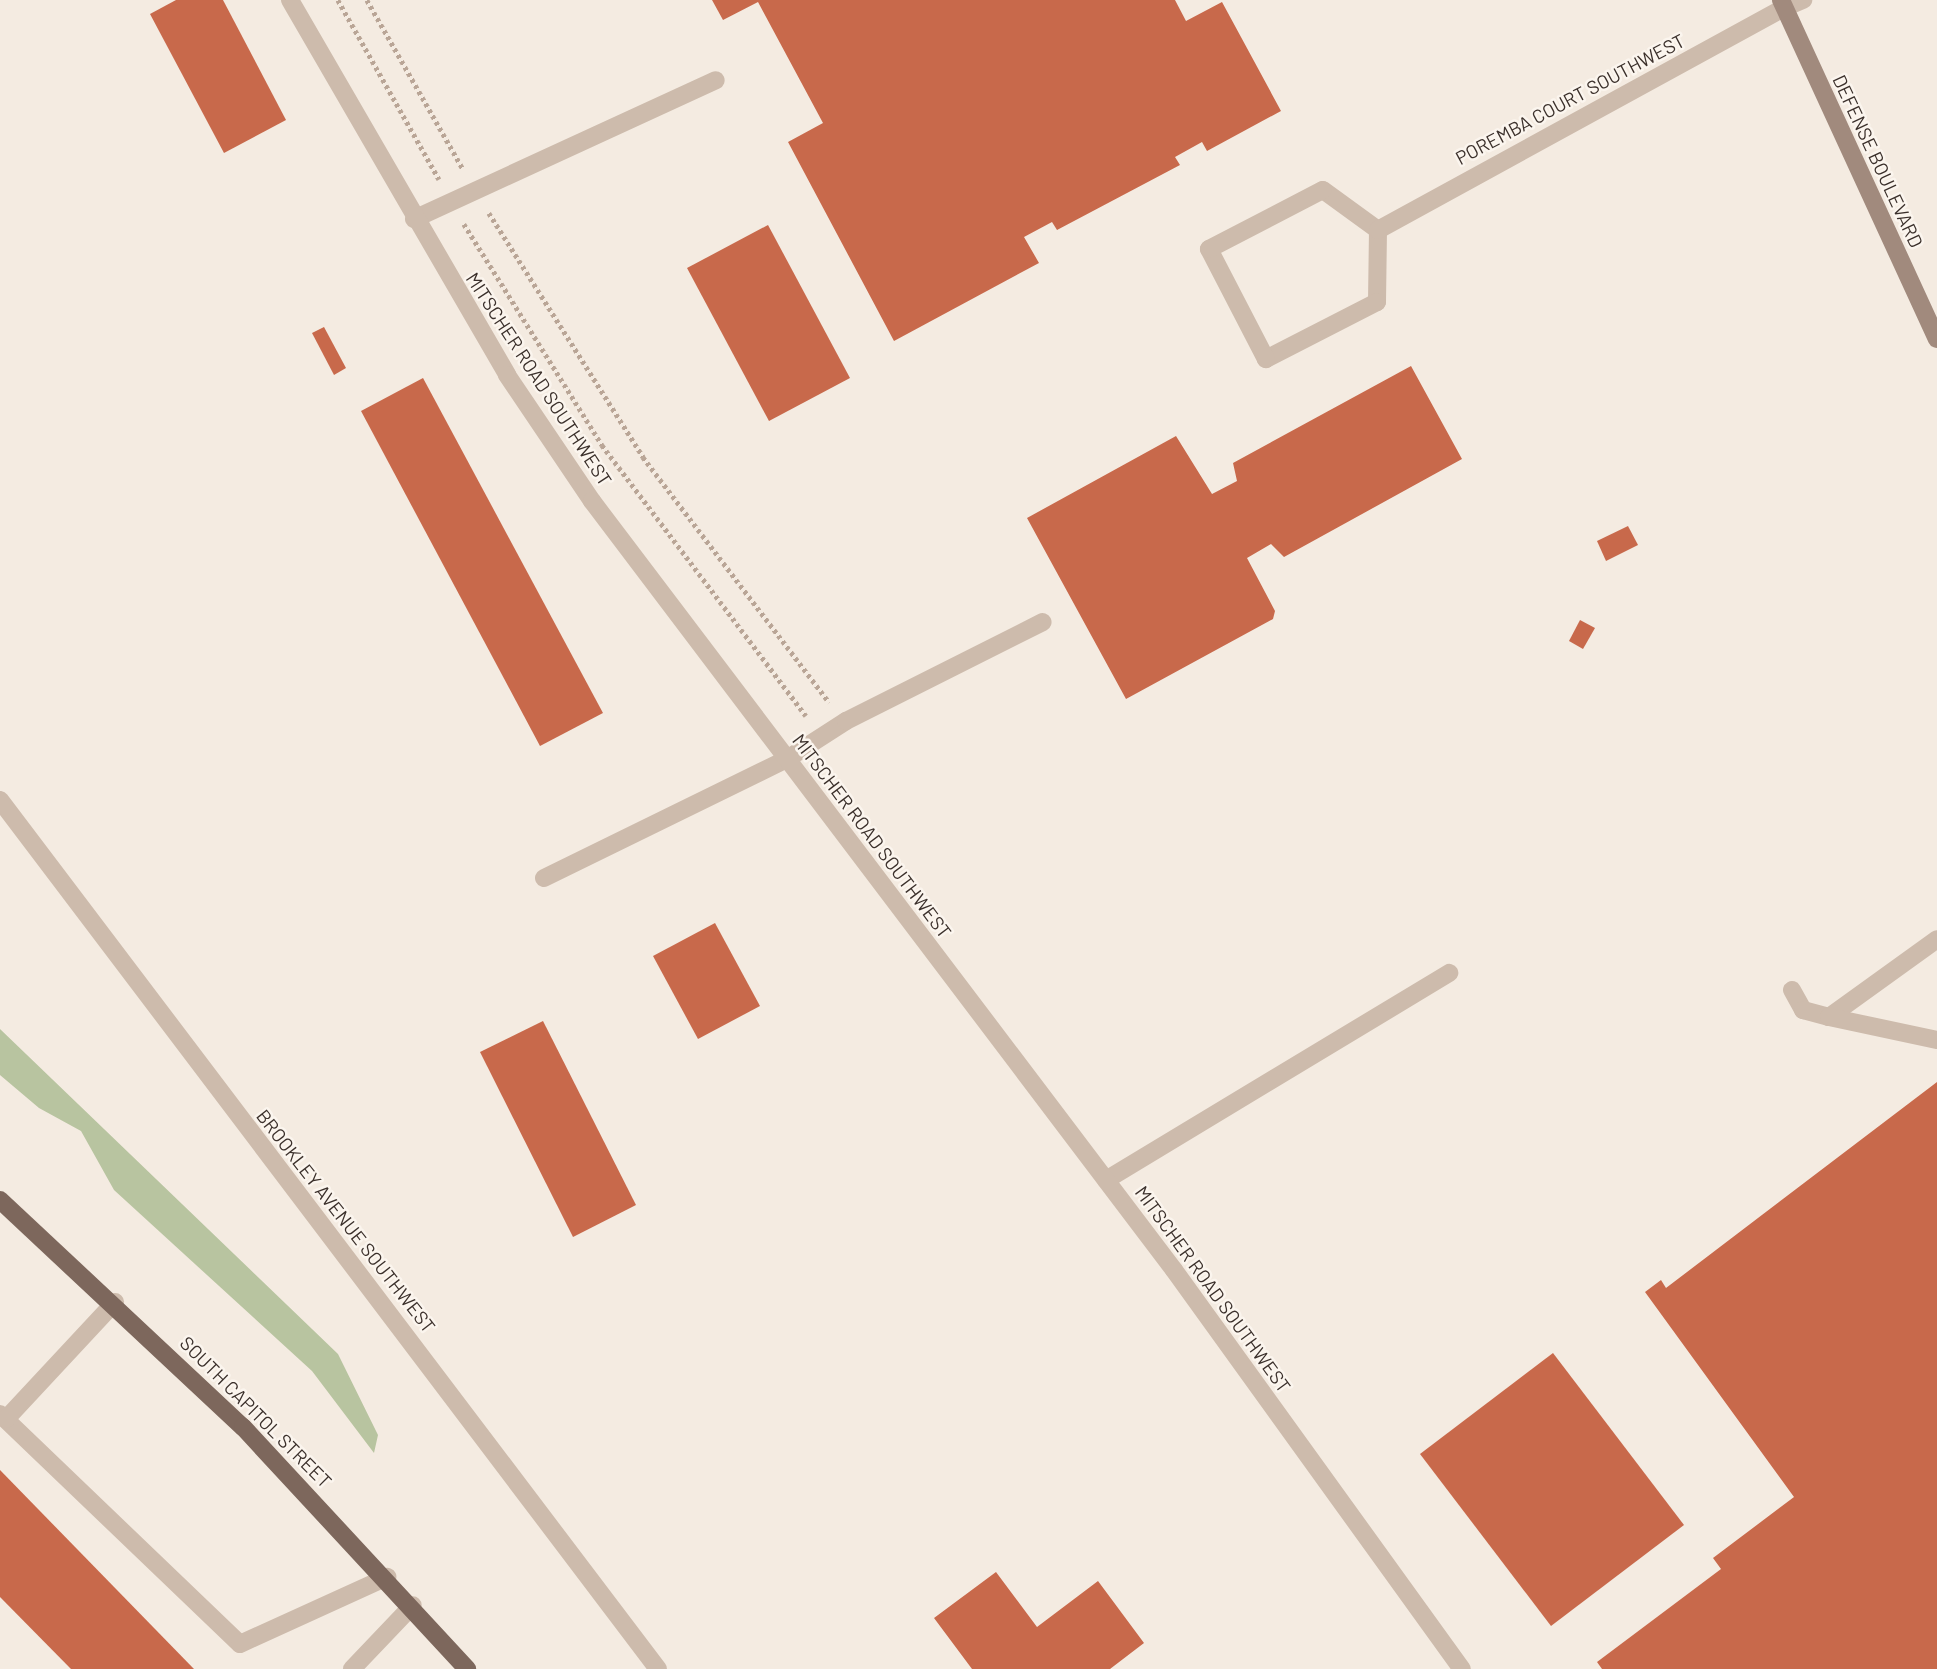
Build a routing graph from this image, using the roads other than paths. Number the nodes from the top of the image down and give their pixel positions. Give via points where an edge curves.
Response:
1 (290, 0) edge
2 (1803, 0) edge
3 (1782, 4) edge
4 (716, 80) dead end
5 (414, 219) junction
6 (1378, 230) junction
7 (1937, 339) edge
8 (1043, 622) dead end
9 (787, 759) junction
10 (0, 800) edge
11 (544, 877) dead end
12 (1937, 939) edge
13 (1449, 974) dead end
14 (1792, 990) dead end
15 (1829, 1017) junction
16 (1937, 1040) edge
17 (1106, 1180) junction
18 (0, 1200) edge
19 (115, 1303) junction
20 (3, 1417) edge
21 (387, 1577) junction
22 (412, 1605) junction
23 (352, 1669) edge
24 (467, 1669) edge
25 (658, 1669) edge
26 (1462, 1669) edge

1 - 5 street, MITSCHER ROAD SOUTHWEST
2 - 3 street, POREMBA COURT SOUTHWEST
3 - 6 street, POREMBA COURT SOUTHWEST
3 - 7 street, DEFENSE BOULEVARD
4 - 5 street
5 - 9 street, MITSCHER ROAD SOUTHWEST via 585,491
6 - 6 street via 1324,190 1209,249 1266,359 1377,302
8 - 9 street via 846,721 825,739
9 - 11 street
9 - 17 street, MITSCHER ROAD SOUTHWEST
10 - 25 street, BROOKLEY AVENUE SOUTHWEST
12 - 15 street
13 - 17 street
14 - 15 street via 1803,1010
15 - 16 street
17 - 26 street, MITSCHER ROAD SOUTHWEST
18 - 19 main road, SOUTH CAPITOL STREET
19 - 20 street
19 - 21 main road, SOUTH CAPITOL STREET
20 - 21 street via 240,1644
21 - 22 main road, SOUTH CAPITOL STREET
22 - 23 street
22 - 24 main road, SOUTH CAPITOL STREET

